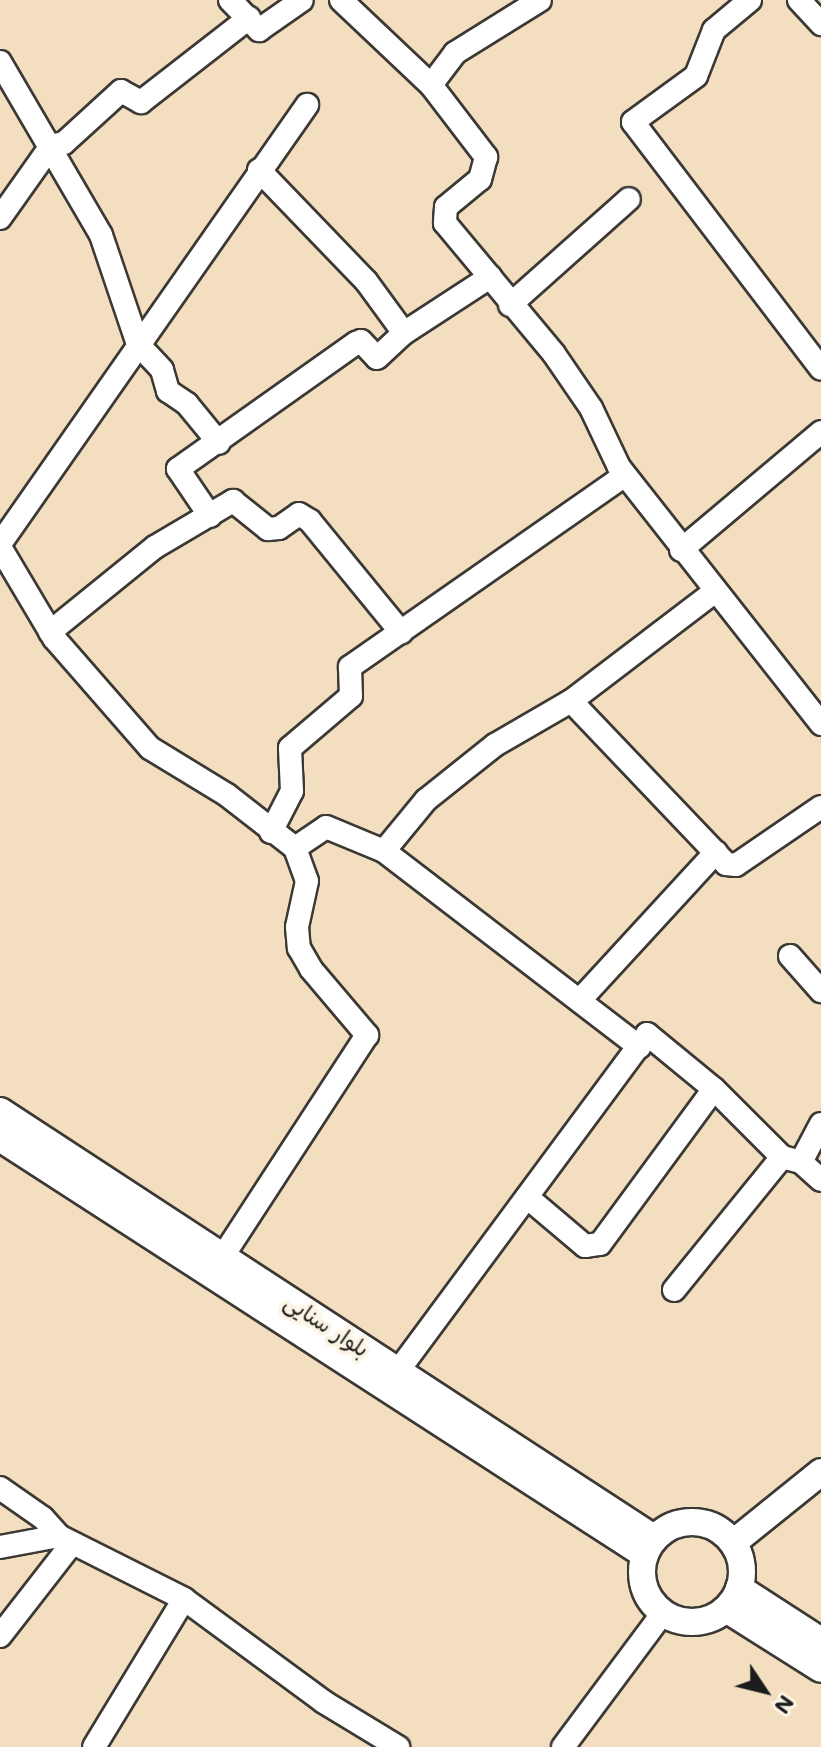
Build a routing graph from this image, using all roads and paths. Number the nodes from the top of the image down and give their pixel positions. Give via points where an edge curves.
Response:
1 (230, 0) edge
2 (302, 0) edge
3 (341, 0) edge
4 (540, 0) edge
5 (750, 0) edge
6 (799, 0) edge
7 (249, 18) junction
8 (821, 24) edge
9 (0, 62) edge
10 (431, 85) junction
11 (307, 105) dead end
12 (51, 146) junction
13 (259, 170) junction
14 (629, 199) dead end
15 (0, 218) edge
16 (490, 277) junction
17 (510, 305) junction
18 (404, 333) junction
19 (138, 344) junction
20 (821, 369) edge
21 (821, 432) edge
22 (219, 443) junction
23 (625, 475) junction
24 (210, 516) junction
25 (2, 535) edge
26 (681, 550) junction
27 (714, 592) junction
28 (50, 632) junction
29 (401, 632) junction
30 (571, 701) junction
31 (821, 724) edge
32 (821, 807) edge
33 (271, 832) junction
34 (295, 848) junction
35 (384, 851) junction
36 (716, 852) junction
37 (790, 956) dead end
38 (821, 991) edge
39 (580, 1000) junction
40 (639, 1047) junction
41 (714, 1089) junction
42 (0, 1111) edge
43 (821, 1124) edge
44 (0, 1138) edge
45 (791, 1160) junction
46 (821, 1180) edge
47 (527, 1197) junction
48 (223, 1256) junction
49 (674, 1290) dead end
50 (398, 1371) junction
51 (821, 1472) edge
52 (0, 1488) edge
53 (64, 1541) junction
54 (733, 1543) junction
55 (0, 1547) edge
56 (650, 1547) junction
57 (733, 1598) junction
58 (184, 1599) junction
59 (663, 1613) junction
60 (0, 1636) edge
61 (821, 1641) edge
62 (821, 1669) edge
63 (94, 1747) edge
64 (398, 1747) edge
65 (563, 1747) edge

1 - 7 street
2 - 7 street via 259,30
3 - 10 street
4 - 10 street via 455,53
5 - 20 street via 714,30 696,76 633,122
6 - 8 street
7 - 12 street via 141,102 122,90 64,143
9 - 12 street
10 - 16 street via 486,157 480,179 443,215
11 - 13 street
12 - 15 street
12 - 19 street via 101,235
13 - 18 street via 366,281
13 - 19 street
14 - 17 street
16 - 17 street
16 - 18 street
17 - 23 street via 561,365
18 - 22 street via 377,358 361,341 356,343
19 - 22 street via 162,370 168,391 187,404
19 - 25 street
21 - 26 street
22 - 24 street via 178,469
23 - 26 street
23 - 29 street
24 - 28 street via 155,547
24 - 29 street via 233,501 268,529 299,514 306,518
25 - 28 street
26 - 27 street
27 - 30 street
27 - 31 street
28 - 33 street via 150,748 227,795
29 - 33 street via 350,667 351,696 290,748 292,791
30 - 35 street via 495,745 426,800
30 - 36 street
32 - 36 street via 736,865 726,864
33 - 34 street
34 - 35 street via 326,827
34 - 48 street via 307,881 297,927 299,948 367,1035
35 - 39 street
36 - 39 street
37 - 38 street
39 - 40 street
40 - 41 street via 651,1034
40 - 47 street
41 - 45 street
41 - 47 street via 600,1244 585,1246
42 - 48 main road, بلوار سنایی
43 - 45 street
44 - 56 main road, بلوار سنایی
45 - 46 street
45 - 49 street
47 - 50 street
48 - 50 main road, بلوار سنایی
50 - 56 main road, بلوار سنایی
51 - 54 main road
52 - 53 street via 43,1518
53 - 55 street
53 - 58 street
53 - 60 street
54 - 56 main road via 701,1523 676,1525
54 - 57 main road via 742,1565
56 - 59 main road via 643,1581
57 - 59 main road via 689,1622
57 - 61 main road
57 - 62 main road
58 - 63 street
58 - 64 street via 324,1702
59 - 65 street

